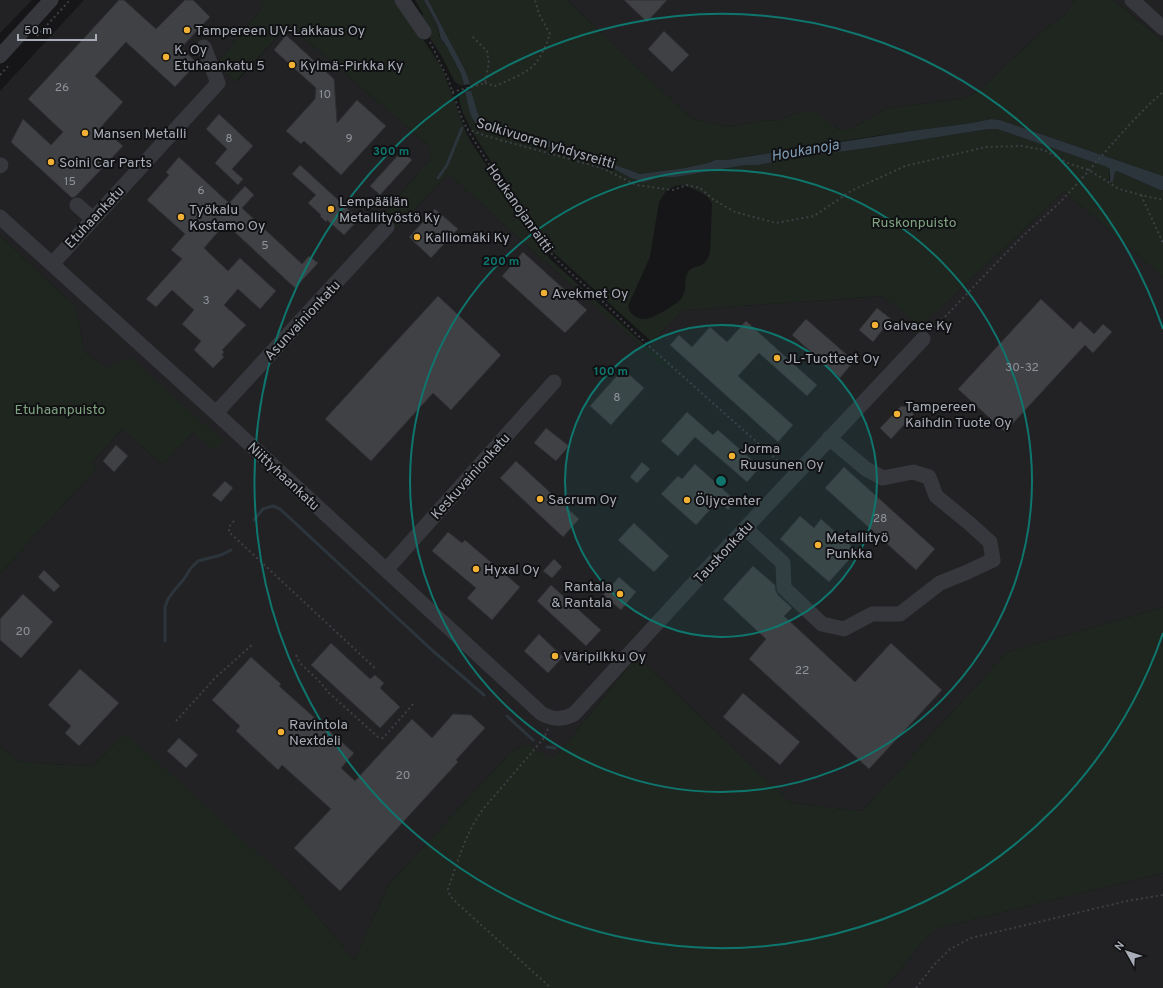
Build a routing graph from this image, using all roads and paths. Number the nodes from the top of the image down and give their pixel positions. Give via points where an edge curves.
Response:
1 (51, 0) edge
2 (402, 0) edge
3 (535, 0) edge
4 (1132, 0) edge
5 (1163, 28) edge
6 (424, 32) joint
7 (471, 35) dead end
8 (204, 47) dead end
9 (0, 56) edge
10 (486, 83) junction
11 (452, 92) junction
12 (1163, 92) edge
13 (467, 129) junction
14 (1089, 170) junction
15 (1141, 196) junction
16 (1163, 200) edge
17 (77, 205) dead end
18 (0, 217) edge
19 (93, 219) junction
20 (387, 227) dead end
21 (1163, 243) edge
22 (52, 264) junction
23 (923, 339) joint
24 (554, 382) dead end
25 (216, 412) junction
26 (830, 438) junction
27 (794, 476) junction
28 (234, 521) dead end
29 (745, 528) junction
30 (386, 570) junction
31 (252, 644) dead end
32 (296, 655) dead end
33 (376, 669) dead end
34 (414, 703) dead end
35 (552, 718) junction
36 (176, 721) dead end
37 (1163, 895) edge
38 (550, 988) edge
39 (916, 988) edge

1 - 9 street
2 - 6 street
3 - 10 path via 550,34 534,66 495,86
4 - 5 street
6 - 11 path, Houkanojanraitti
7 - 10 path via 487,51 489,63
8 - 19 street, Etuhaankatu via 218,83
10 - 11 path
11 - 13 path, Houkanojanraitti
12 - 14 path
13 - 14 path, Solkivuoren yhdysreitti via 602,168 636,185 673,190 687,185 700,188 735,212 776,223 814,216 851,191 906,166 986,147 1022,146 1044,150 1070,164
13 - 27 path, Houkanojanraitti via 537,237 558,261
14 - 15 path, Solkivuoren yhdysreitti via 1119,189
14 - 23 path
15 - 16 path
15 - 21 path
17 - 19 street
18 - 22 street, Niittyhaankatu
19 - 22 street, Etuhaankatu
20 - 25 street, Asunvainionkatu
22 - 25 street, Niittyhaankatu
23 - 26 street, Tauskonkatu
24 - 30 street, Keskuvainionkatu
25 - 30 street, Niittyhaankatu
26 - 27 street, Tauskonkatu
26 - 29 street via 866,469 883,478 913,472 928,477 936,496 990,542 993,560 940,583 900,614 872,614 844,629 822,624 784,588 783,563
27 - 29 street, Tauskonkatu
28 - 33 path via 229,527 229,532
29 - 35 street, Tauskonkatu via 574,714 566,718
30 - 35 street, Niittyhaankatu via 541,713
31 - 36 path via 215,678
32 - 34 path via 300,663 329,693 378,737 383,738
35 - 38 path via 544,738 475,819 448,889 450,896 458,904
37 - 39 path via 1127,901 971,938 950,949

